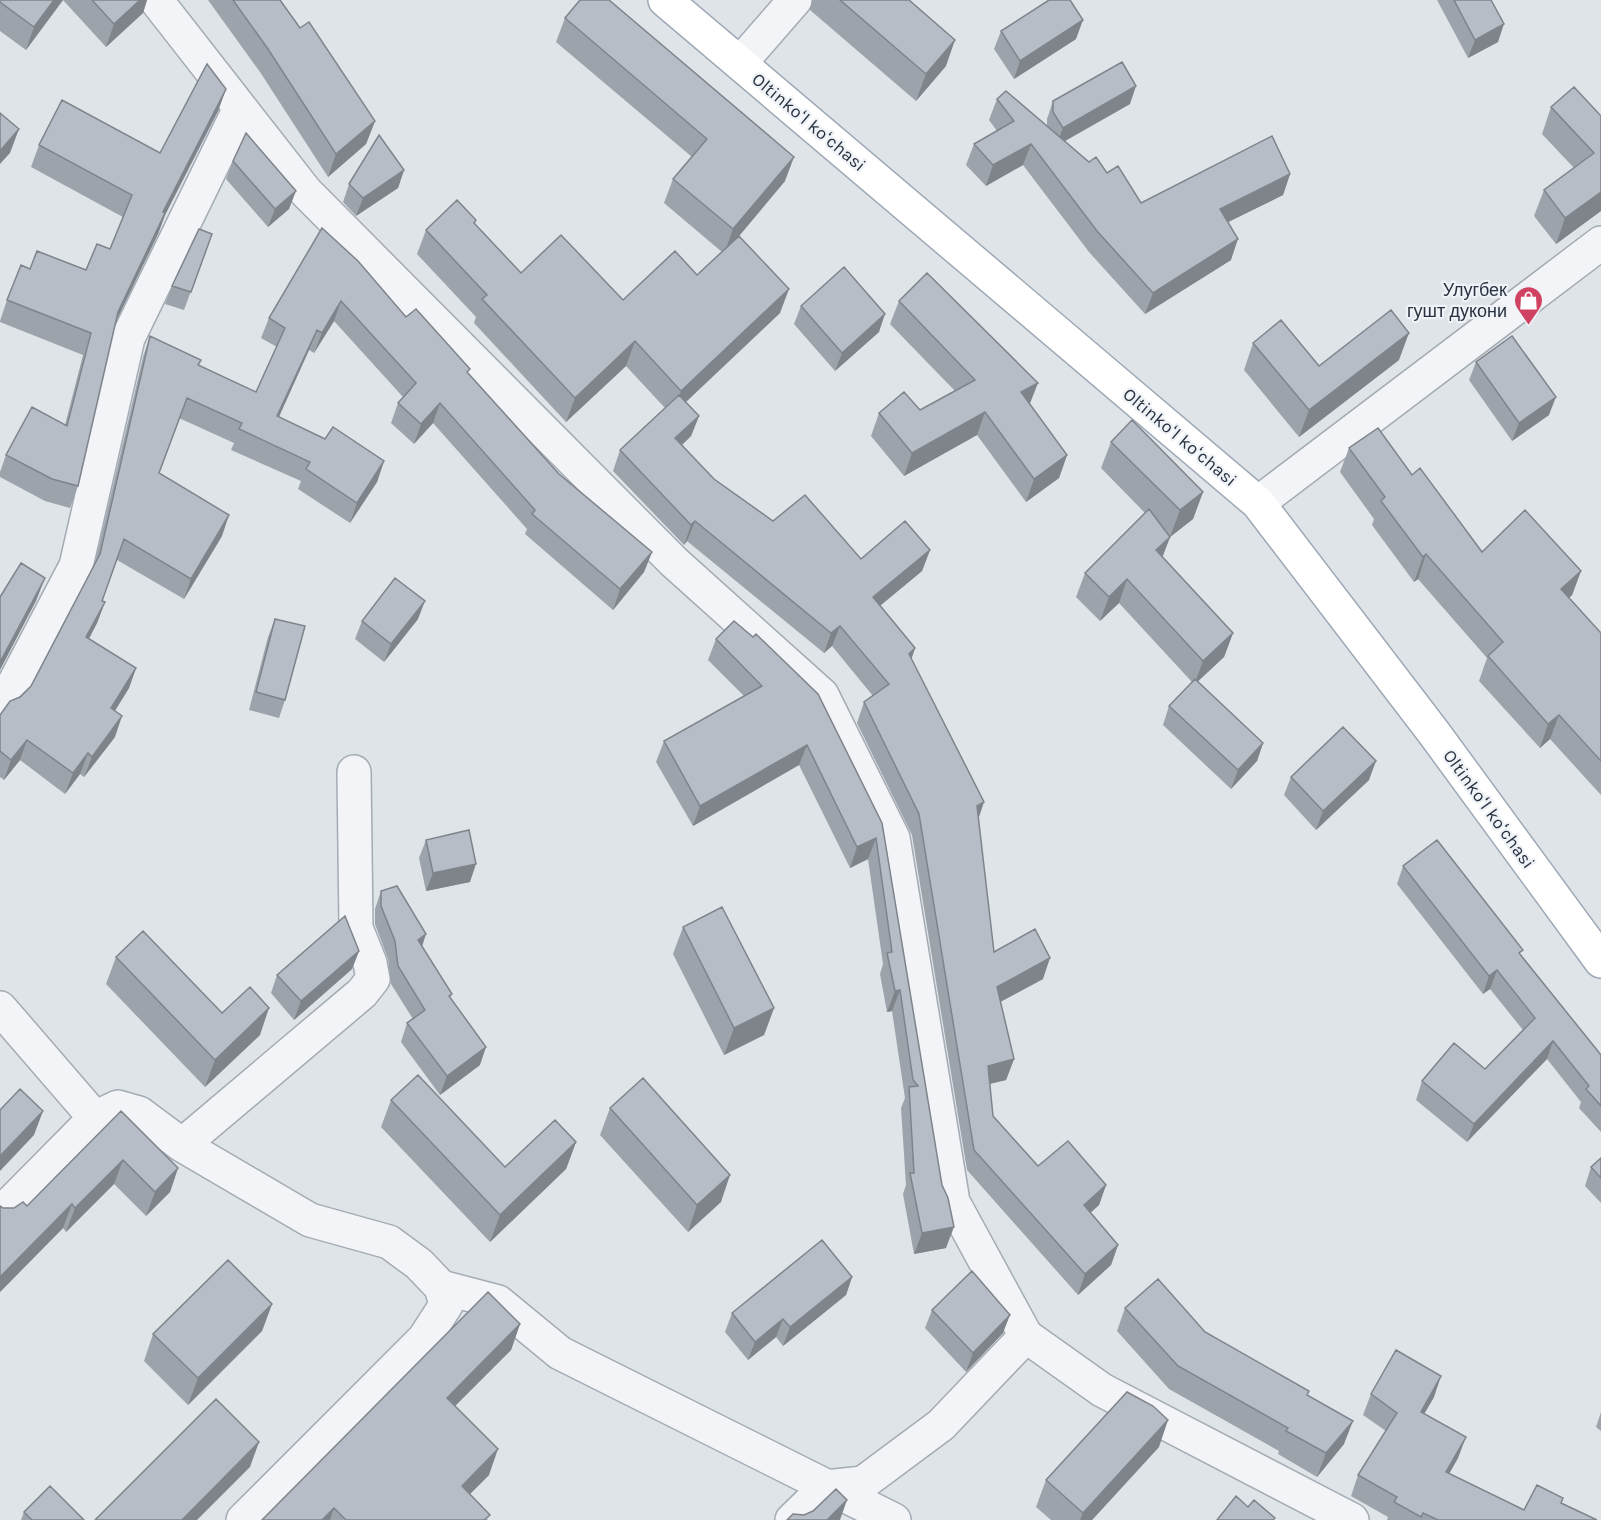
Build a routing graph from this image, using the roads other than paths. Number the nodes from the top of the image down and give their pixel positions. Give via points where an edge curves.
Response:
1 (156, 0) edge
2 (665, 0) edge
3 (795, 0) edge
4 (740, 63) junction
5 (240, 108) junction
6 (1601, 243) edge
7 (1258, 503) junction
8 (0, 703) edge
9 (354, 772) dead end
10 (1601, 961) edge
11 (0, 1008) edge
12 (95, 1118) junction
13 (182, 1146) junction
14 (0, 1214) edge
15 (441, 1287) junction
16 (1026, 1336) junction
17 (826, 1486) junction
18 (1308, 1511) edge
19 (243, 1520) edge
20 (792, 1520) edge
21 (894, 1520) edge
22 (1352, 1520) edge

1 - 5 street
2 - 4 main road, Oltinkoʻl koʻchasi
3 - 4 street
4 - 7 main road, Oltinkoʻl koʻchasi
5 - 8 street via 128,338 76,566 7,697
5 - 16 street via 306,192 347,234 674,562 822,695 893,838 952,1202
6 - 7 street
7 - 10 main road, Oltinkoʻl koʻchasi via 1434,733
9 - 13 street via 356,928 373,979 362,993
11 - 12 street
12 - 13 street via 118,1107 139,1113
12 - 14 street
13 - 15 street via 310,1220 388,1242 419,1264
15 - 17 street via 498,1302 560,1353
15 - 19 street via 446,1305 424,1339
16 - 17 street via 932,1431 863,1483
16 - 18 street via 1102,1390
17 - 20 street
17 - 21 street
18 - 22 street

